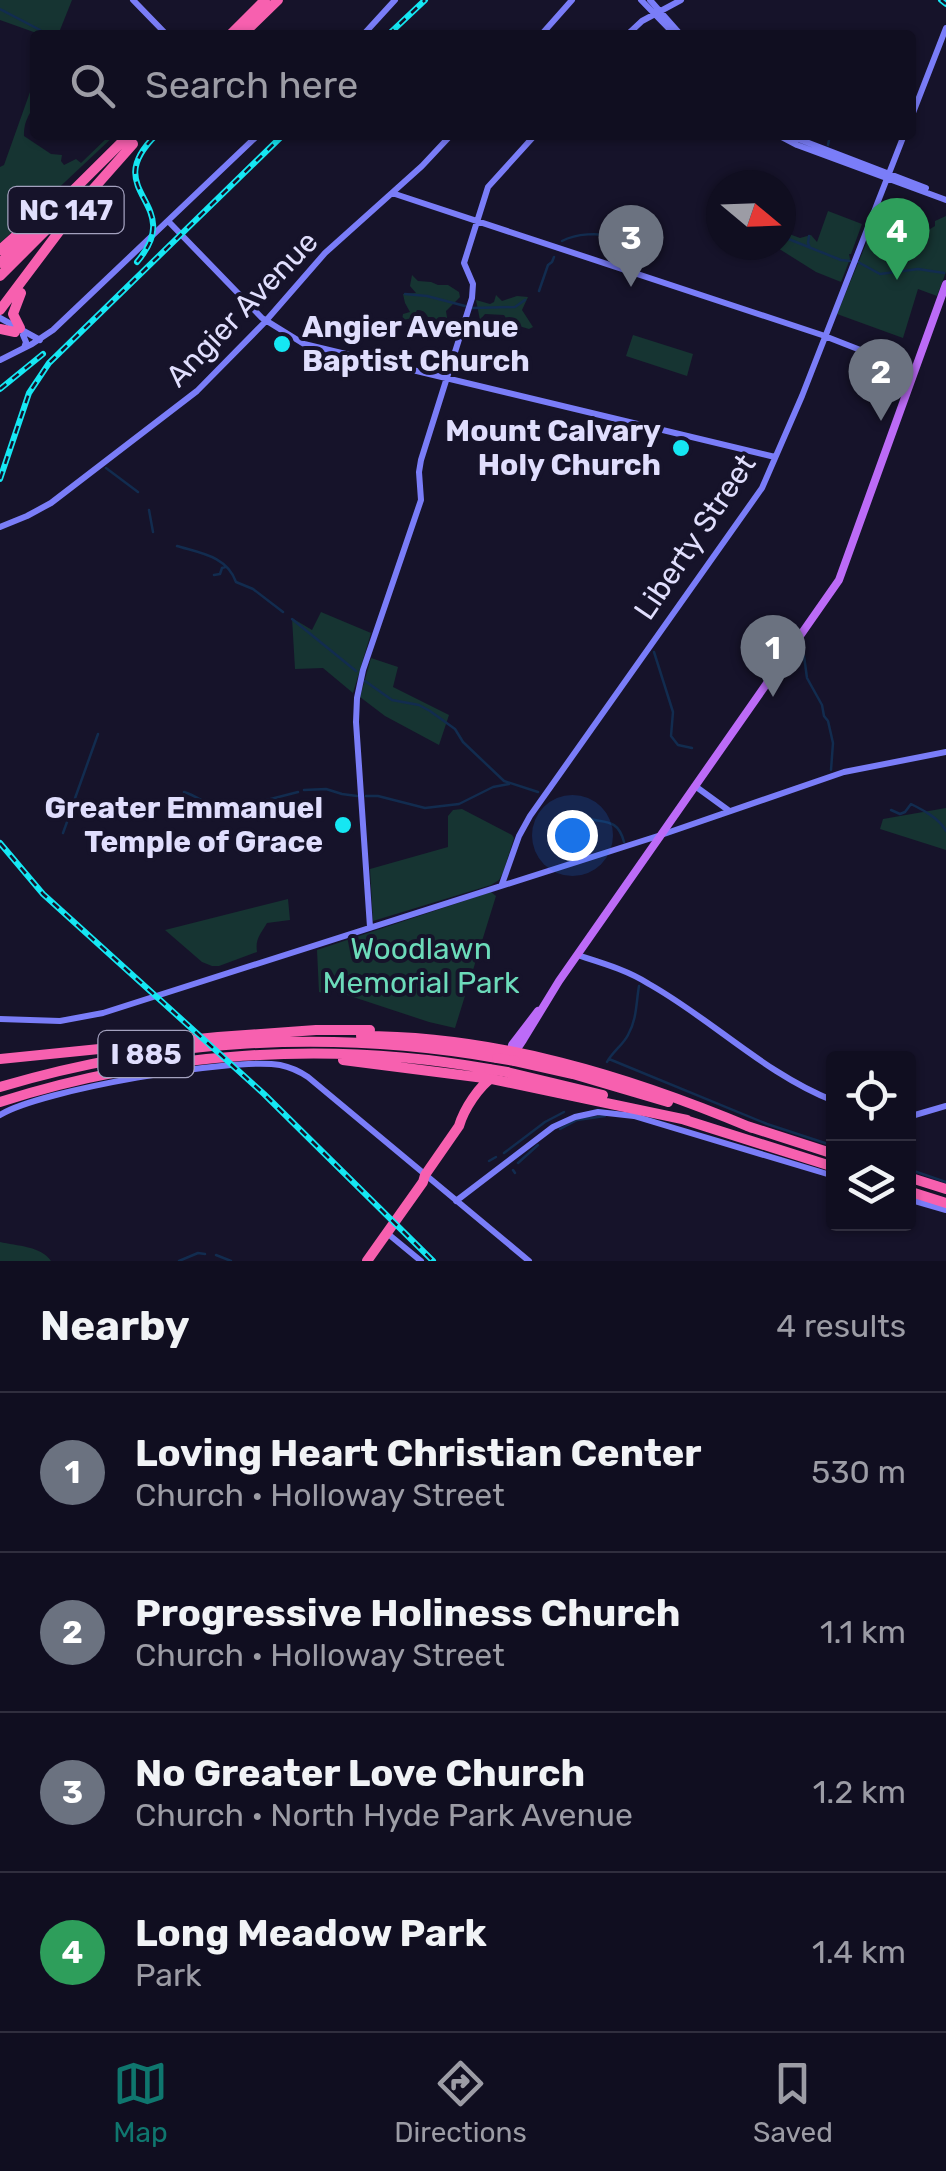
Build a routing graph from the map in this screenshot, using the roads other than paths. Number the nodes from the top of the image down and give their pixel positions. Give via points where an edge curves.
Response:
1 (132, 0) edge
2 (265, 0) edge
3 (278, 0) edge
4 (395, 0) edge
5 (572, 0) edge
6 (641, 0) edge
7 (650, 0) edge
8 (681, 0) edge
9 (658, 12) junction
10 (946, 28) edge
11 (162, 30) edge
12 (235, 30) edge
13 (247, 30) edge
14 (368, 30) edge
15 (545, 30) edge
16 (632, 30) edge
17 (674, 30) edge
18 (916, 105) edge
19 (129, 140) edge
20 (130, 140) edge
21 (130, 140) edge
22 (131, 140) edge
23 (253, 140) edge
24 (446, 140) edge
25 (530, 140) edge
26 (789, 140) edge
27 (800, 140) edge
28 (902, 140) edge
29 (887, 176) junction
30 (392, 193) junction
31 (946, 198) edge
32 (169, 222) junction
33 (476, 222) junction
34 (0, 250) edge
35 (46, 250) junction
36 (0, 263) edge
37 (0, 276) edge
38 (479, 277) dead end
39 (946, 284) edge
40 (472, 298) junction
41 (0, 310) edge
42 (266, 321) junction
43 (0, 324) edge
44 (19, 332) junction
45 (825, 336) junction
46 (40, 340) junction
47 (24, 349) junction
48 (0, 360) edge
49 (914, 371) junction
50 (448, 378) junction
51 (775, 457) junction
52 (0, 527) edge
53 (946, 752) edge
54 (695, 786) junction
55 (729, 810) junction
56 (672, 817) junction
57 (680, 828) junction
58 (660, 835) junction
59 (640, 841) junction
60 (647, 854) junction
61 (502, 886) junction
62 (370, 927) junction
63 (577, 955) junction
64 (541, 1008) junction
65 (0, 1018) edge
66 (523, 1040) junction
67 (294, 1041) junction
68 (454, 1042) junction
69 (529, 1055) junction
70 (253, 1056) junction
71 (513, 1056) junction
72 (0, 1059) edge
73 (490, 1074) junction
74 (473, 1077) junction
75 (0, 1087) edge
76 (481, 1089) junction
77 (826, 1098) edge
78 (0, 1102) edge
79 (946, 1106) edge
80 (0, 1115) edge
81 (916, 1115) edge
82 (686, 1120) junction
83 (459, 1126) junction
84 (752, 1128) junction
85 (826, 1151) edge
86 (826, 1164) edge
87 (826, 1174) edge
88 (424, 1175) junction
89 (916, 1180) edge
90 (946, 1189) edge
91 (916, 1193) edge
92 (456, 1201) junction
93 (916, 1201) edge
94 (946, 1202) edge
95 (946, 1210) edge
96 (385, 1232) junction
97 (364, 1261) edge
98 (421, 1261) edge
99 (529, 1261) edge

1 - 11 street
2 - 12 highway
3 - 13 highway
4 - 14 street
5 - 15 street
6 - 9 street
7 - 9 street
8 - 9 street
9 - 16 street
9 - 17 street
10 - 18 street
19 - 34 highway
20 - 36 highway, NC 147
21 - 37 highway, NC 147
22 - 35 highway
23 - 32 street
24 - 30 street, Angier Avenue
25 - 33 street via 488,187
26 - 29 street
27 - 29 street
28 - 29 street, Liberty Street
29 - 31 street
29 - 45 street, Liberty Street
30 - 33 street
30 - 42 street, Angier Avenue
32 - 42 street
32 - 46 street
33 - 40 street via 464,264
33 - 45 street
35 - 41 highway
35 - 44 highway via 14,308
38 - 40 street
39 - 49 main road
40 - 50 street
42 - 50 street via 312,347
42 - 52 street, Angier Avenue via 175,409 51,503
43 - 44 highway
44 - 46 street
44 - 47 street
45 - 49 street
45 - 51 street, Liberty Street
46 - 47 street
47 - 48 street
49 - 54 main road via 839,580
50 - 51 street
50 - 62 street via 421,460 421,500 358,691
51 - 61 street, Liberty Street via 756,498 530,816
53 - 55 street via 844,772
54 - 55 street
54 - 56 main road
55 - 57 street
56 - 57 main road
56 - 58 main road
57 - 58 street
58 - 59 street
58 - 60 main road
59 - 60 main road
59 - 61 street
60 - 63 main road
61 - 62 street
62 - 65 street via 86,1017
63 - 64 main road
63 - 77 street via 648,983 780,1074
64 - 66 main road
64 - 71 main road via 512,1045
66 - 69 highway
66 - 71 main road
67 - 68 highway via 385,1036
67 - 71 highway, I 885, bridge
67 - 75 highway, I 885 via 140,1054
68 - 71 highway
68 - 72 highway via 330,1030
69 - 71 highway
69 - 84 highway via 629,1081
70 - 73 highway, I 885 via 378,1056
70 - 74 highway
70 - 78 highway, I 885 via 143,1068
71 - 73 highway
71 - 84 highway, I 885
73 - 74 highway
73 - 76 highway
73 - 82 highway
73 - 82 highway, I 885, bridge via 583,1089
73 - 83 highway via 492,1086
74 - 76 highway
76 - 83 highway
79 - 81 street
80 - 88 street via 144,1077 274,1064 304,1074
82 - 86 highway, I 885
83 - 88 highway
84 - 85 highway, I 885
87 - 92 street via 630,1114 598,1112 553,1127
88 - 92 street
88 - 96 highway
89 - 90 highway
91 - 94 highway
92 - 99 street
93 - 95 street
96 - 97 highway
96 - 98 street

